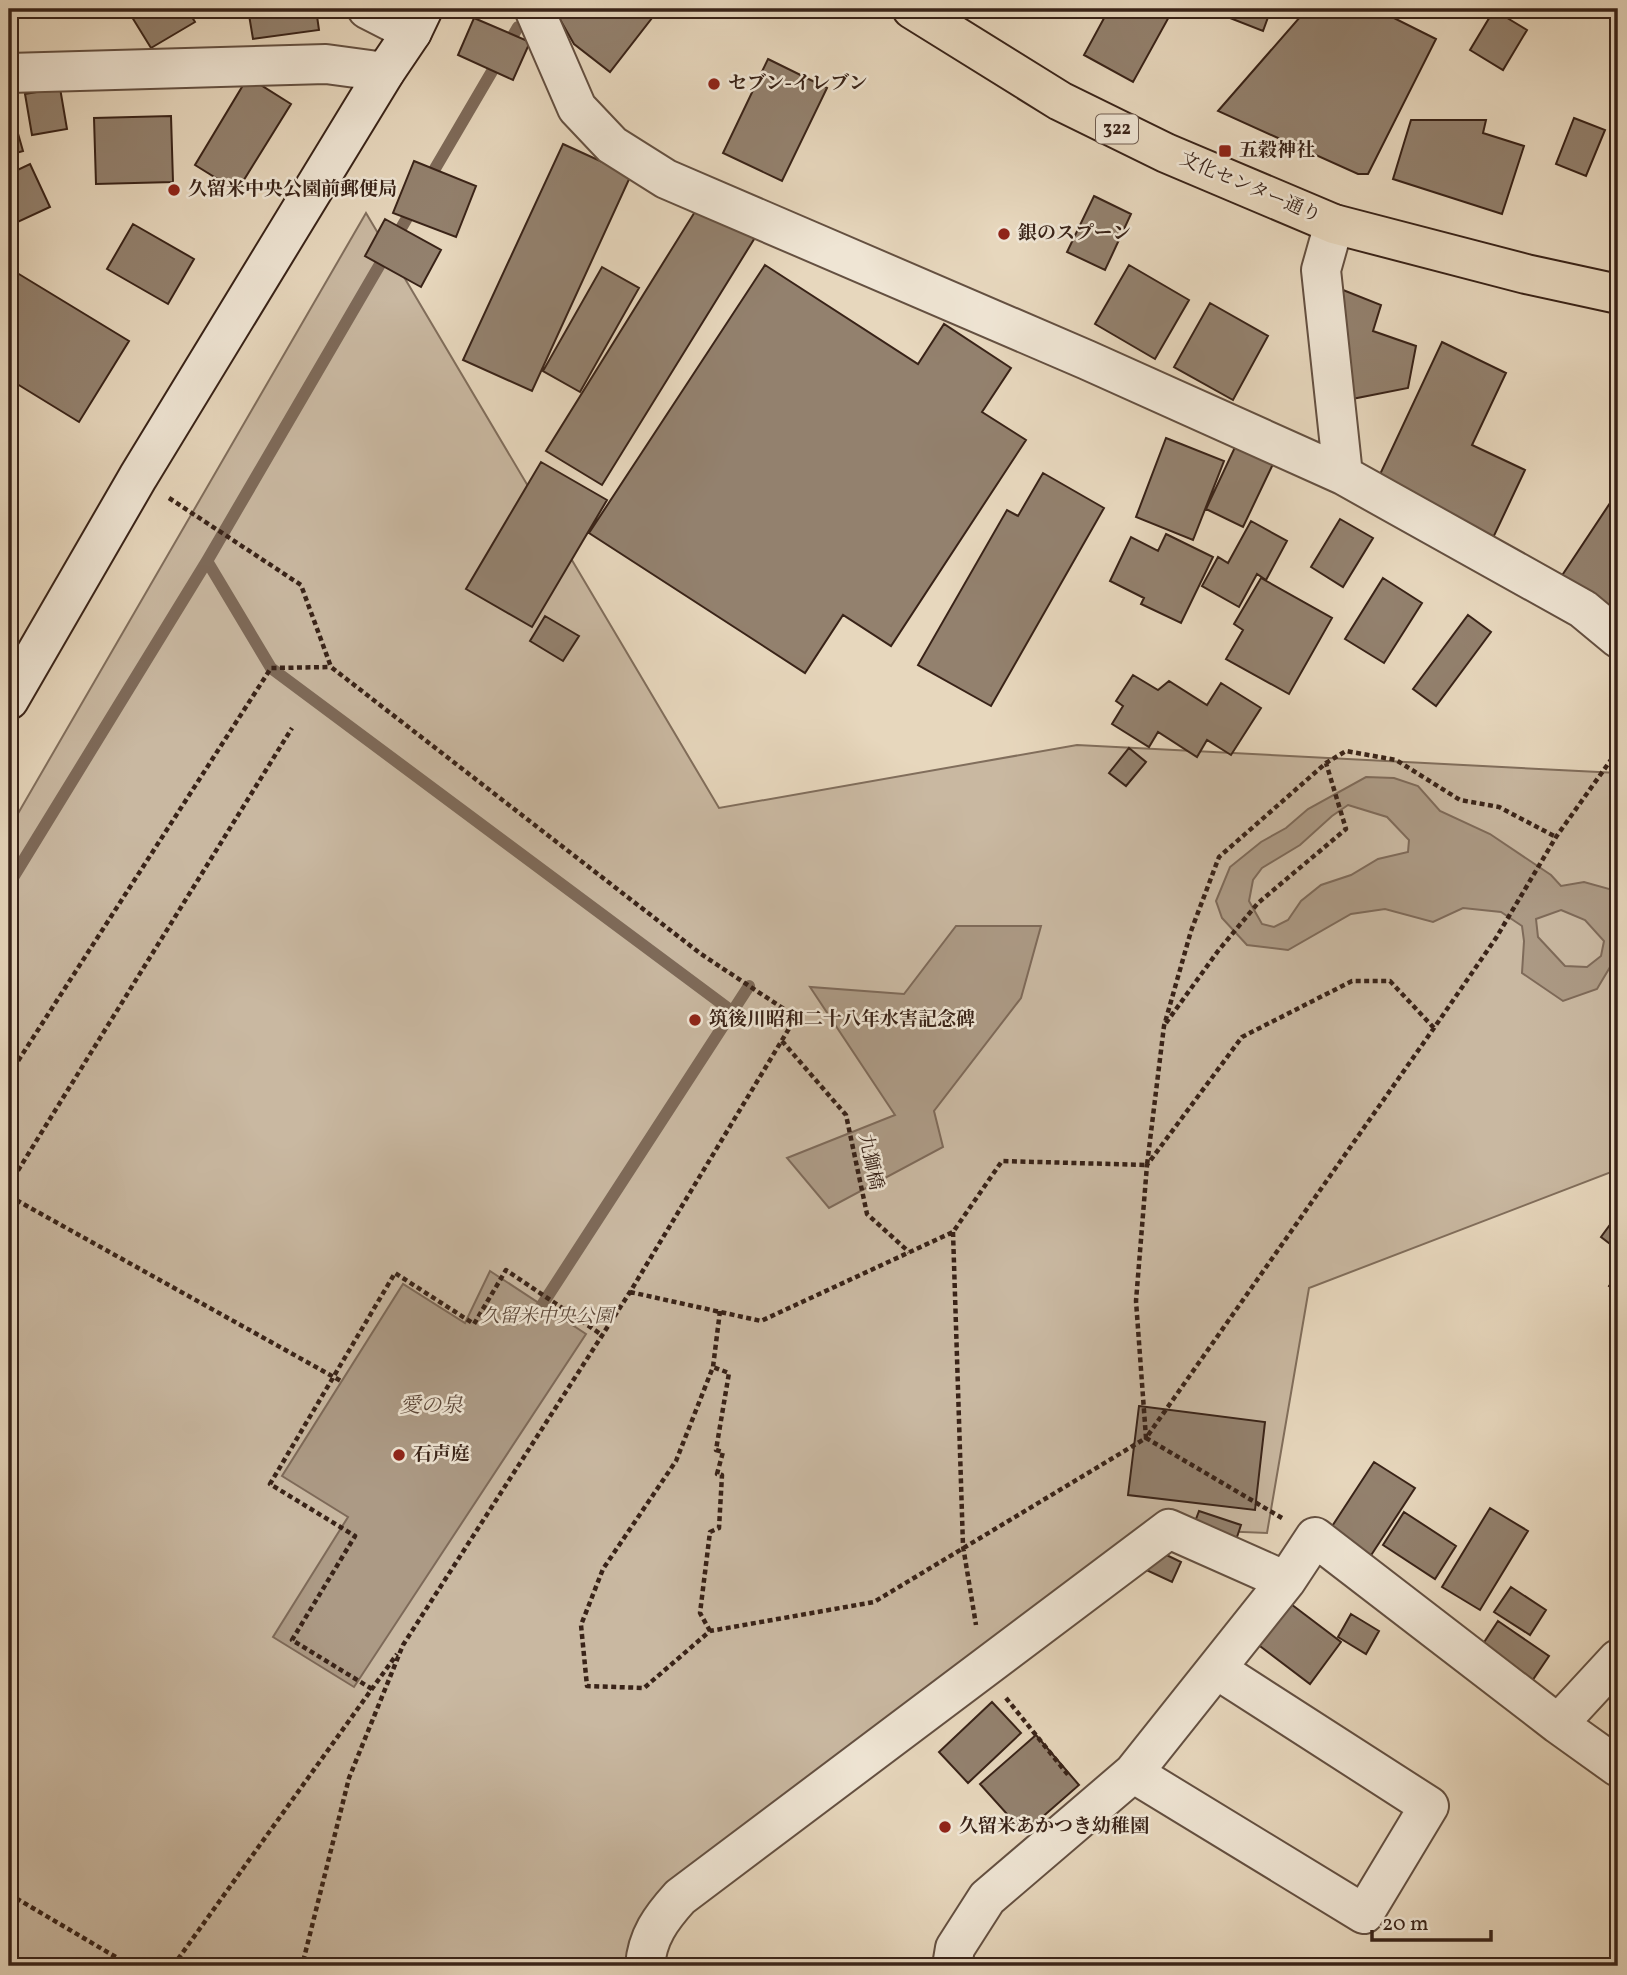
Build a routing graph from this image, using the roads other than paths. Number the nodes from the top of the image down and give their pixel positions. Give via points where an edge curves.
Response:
1 (366, 9) edge
2 (534, 9) edge
3 (912, 9) edge
4 (417, 20) edge
5 (385, 72) junction
6 (9, 73) edge
7 (1334, 224) junction
8 (1618, 294) edge
9 (1343, 475) junction
10 (1618, 638) edge
11 (9, 701) edge
12 (1286, 1581) junction
13 (1618, 1659) edge
14 (1216, 1669) junction
15 (1558, 1724) junction
16 (1618, 1767) edge
17 (1133, 1773) junction
18 (645, 1966) edge
19 (952, 1966) edge

1 - 4 street
2 - 9 street via 577,108 612,145 666,179
3 - 7 highway, 文化センター通り / 322 via 1060,101 1166,153
4 - 5 street
5 - 6 street via 326,64
5 - 11 street via 138,477
7 - 8 highway, 文化センター通り / 322
7 - 9 street via 1321,270
9 - 10 street via 1583,609
12 - 14 street
12 - 15 street via 1315,1537
12 - 18 street via 1169,1529 680,1897 658,1922 646,1950
13 - 15 street
14 - 17 street
14 - 17 street via 1429,1806 1364,1914
15 - 16 street
17 - 19 street via 987,1898 955,1948

